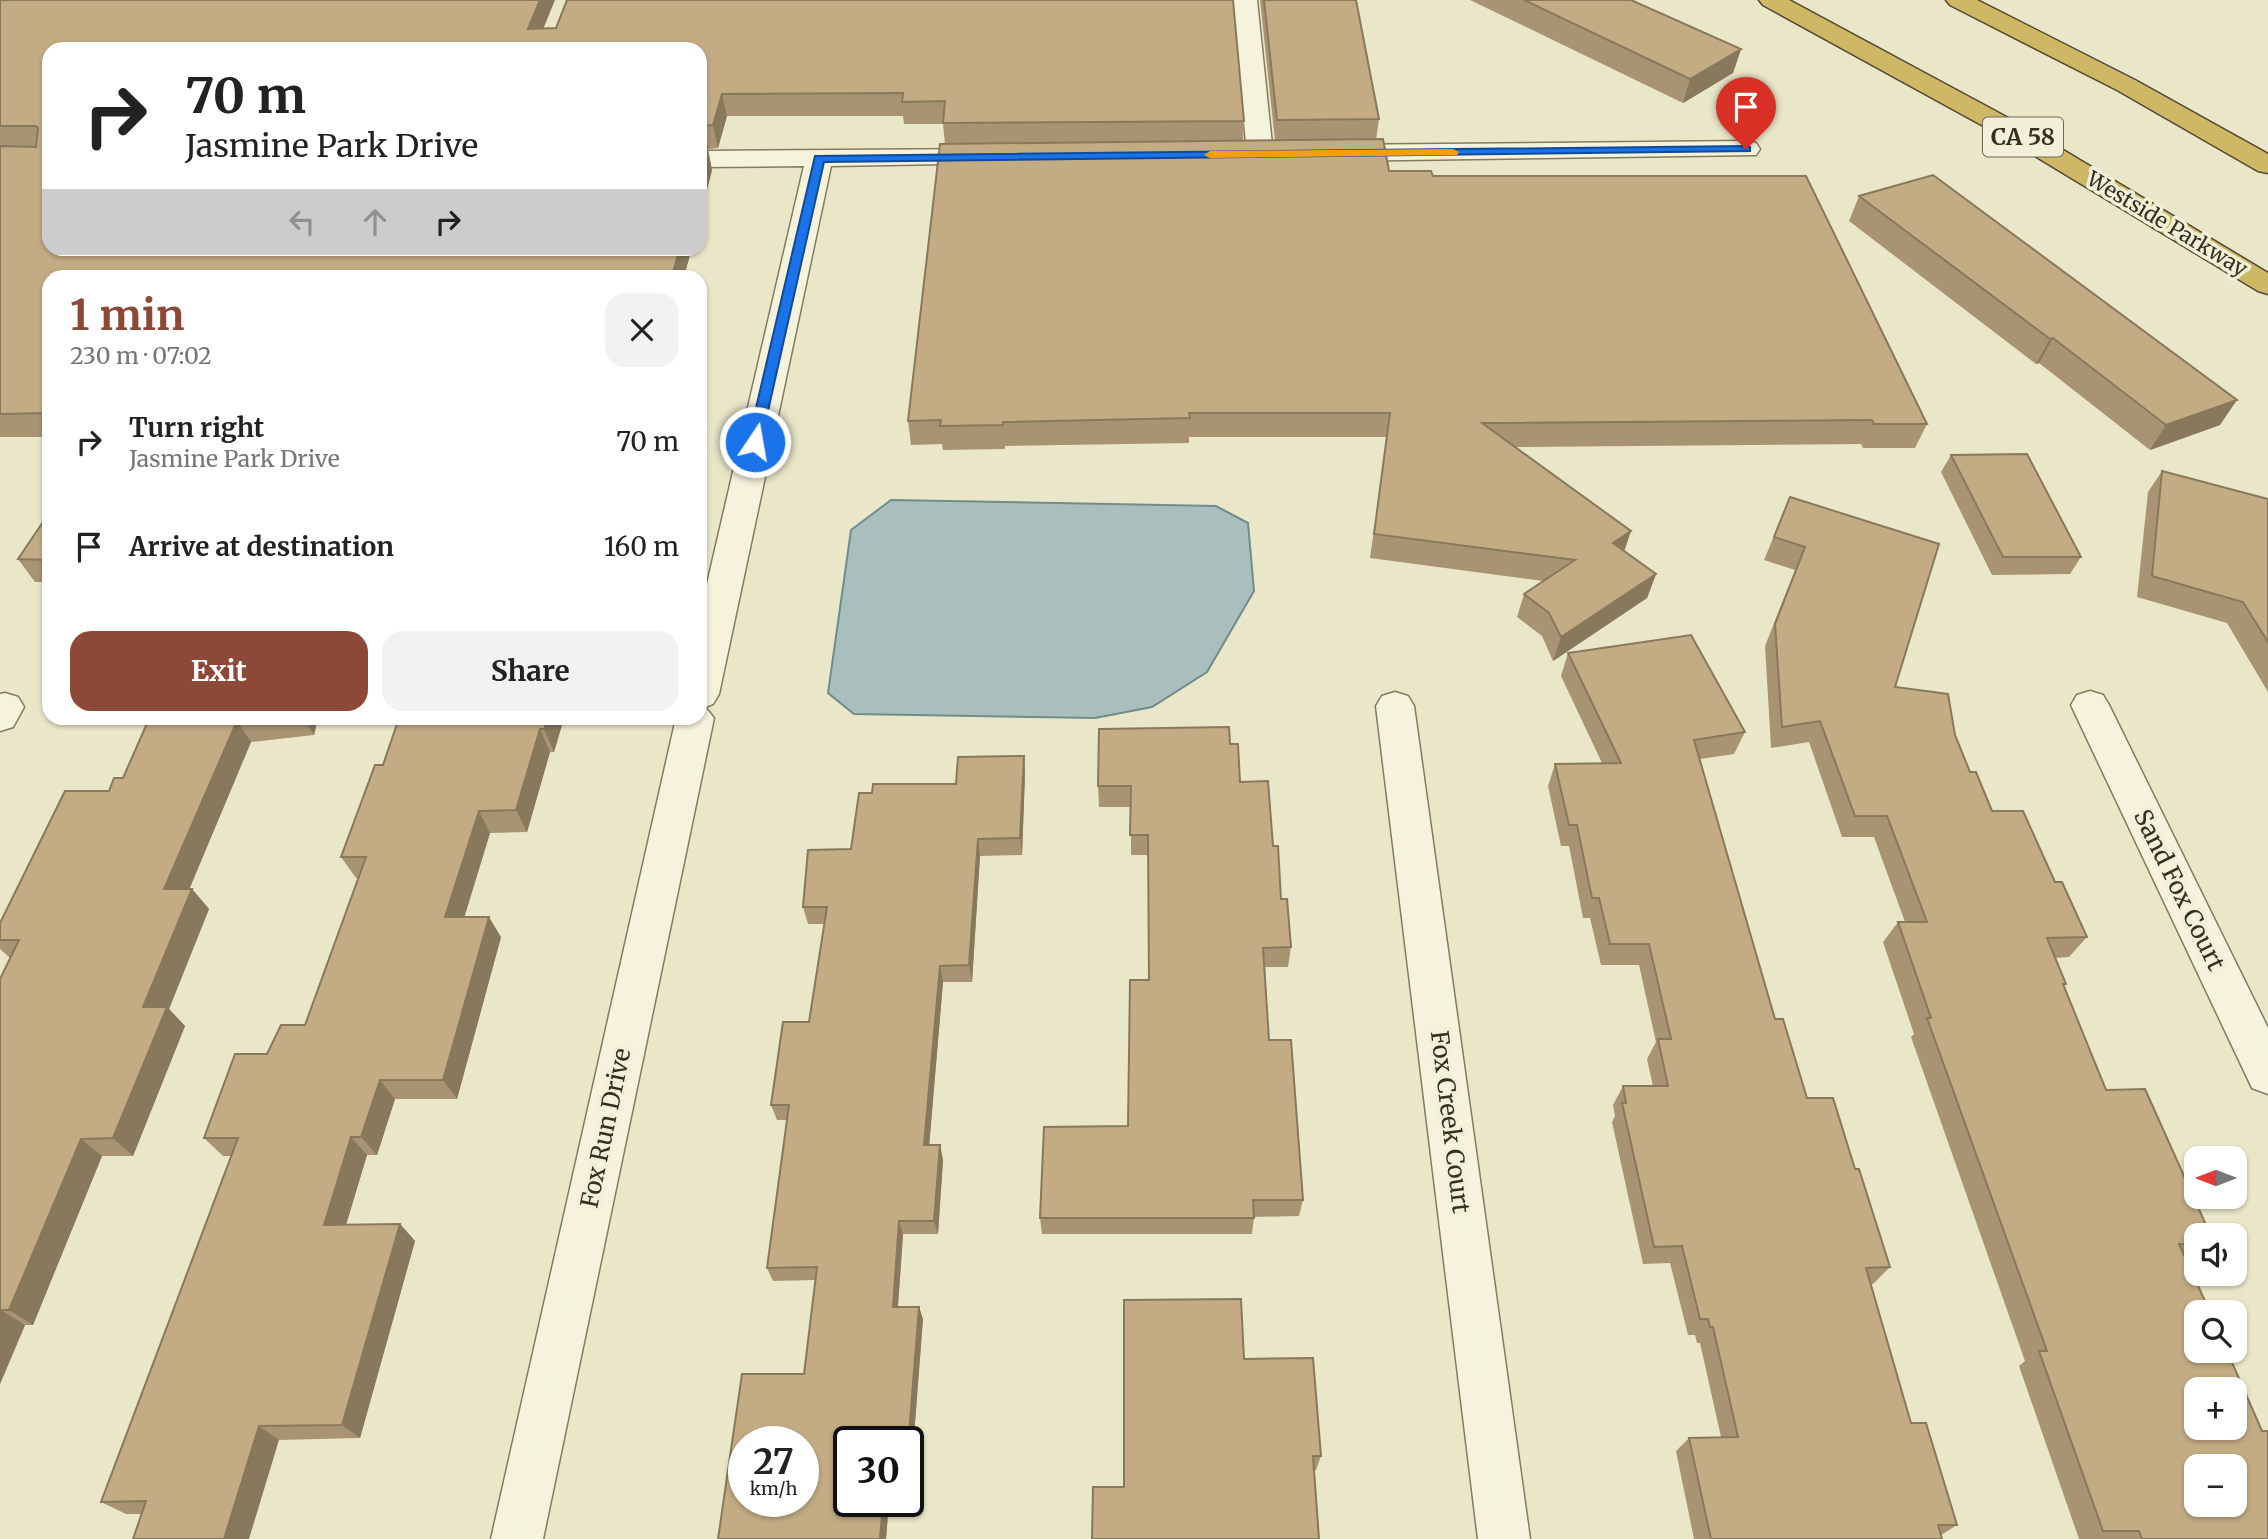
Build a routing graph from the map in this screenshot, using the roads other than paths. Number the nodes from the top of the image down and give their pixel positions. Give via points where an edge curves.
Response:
1 (1245, 0) edge
2 (1771, 0) edge
3 (1958, 0) edge
4 (1746, 149) dead end
5 (1259, 154) junction
6 (1232, 155) edge
7 (1012, 157) edge
8 (707, 159) edge
9 (819, 159) junction
10 (2268, 165) edge
11 (2268, 285) edge
12 (707, 663) edge
13 (2090, 705) dead end
14 (1395, 706) dead end
15 (693, 725) edge
16 (2268, 1074) edge
17 (517, 1539) edge
18 (1504, 1539) edge

1 - 5 street
2 - 11 highway, Westside Parkway / CA 58 via 2016,134
3 - 10 highway via 2126,85
4 - 5 street
5 - 6 street
7 - 9 street
8 - 9 street
9 - 12 street
13 - 16 street, Sand Fox Court
14 - 18 street, Fox Creek Court
15 - 17 street, Fox Run Drive

